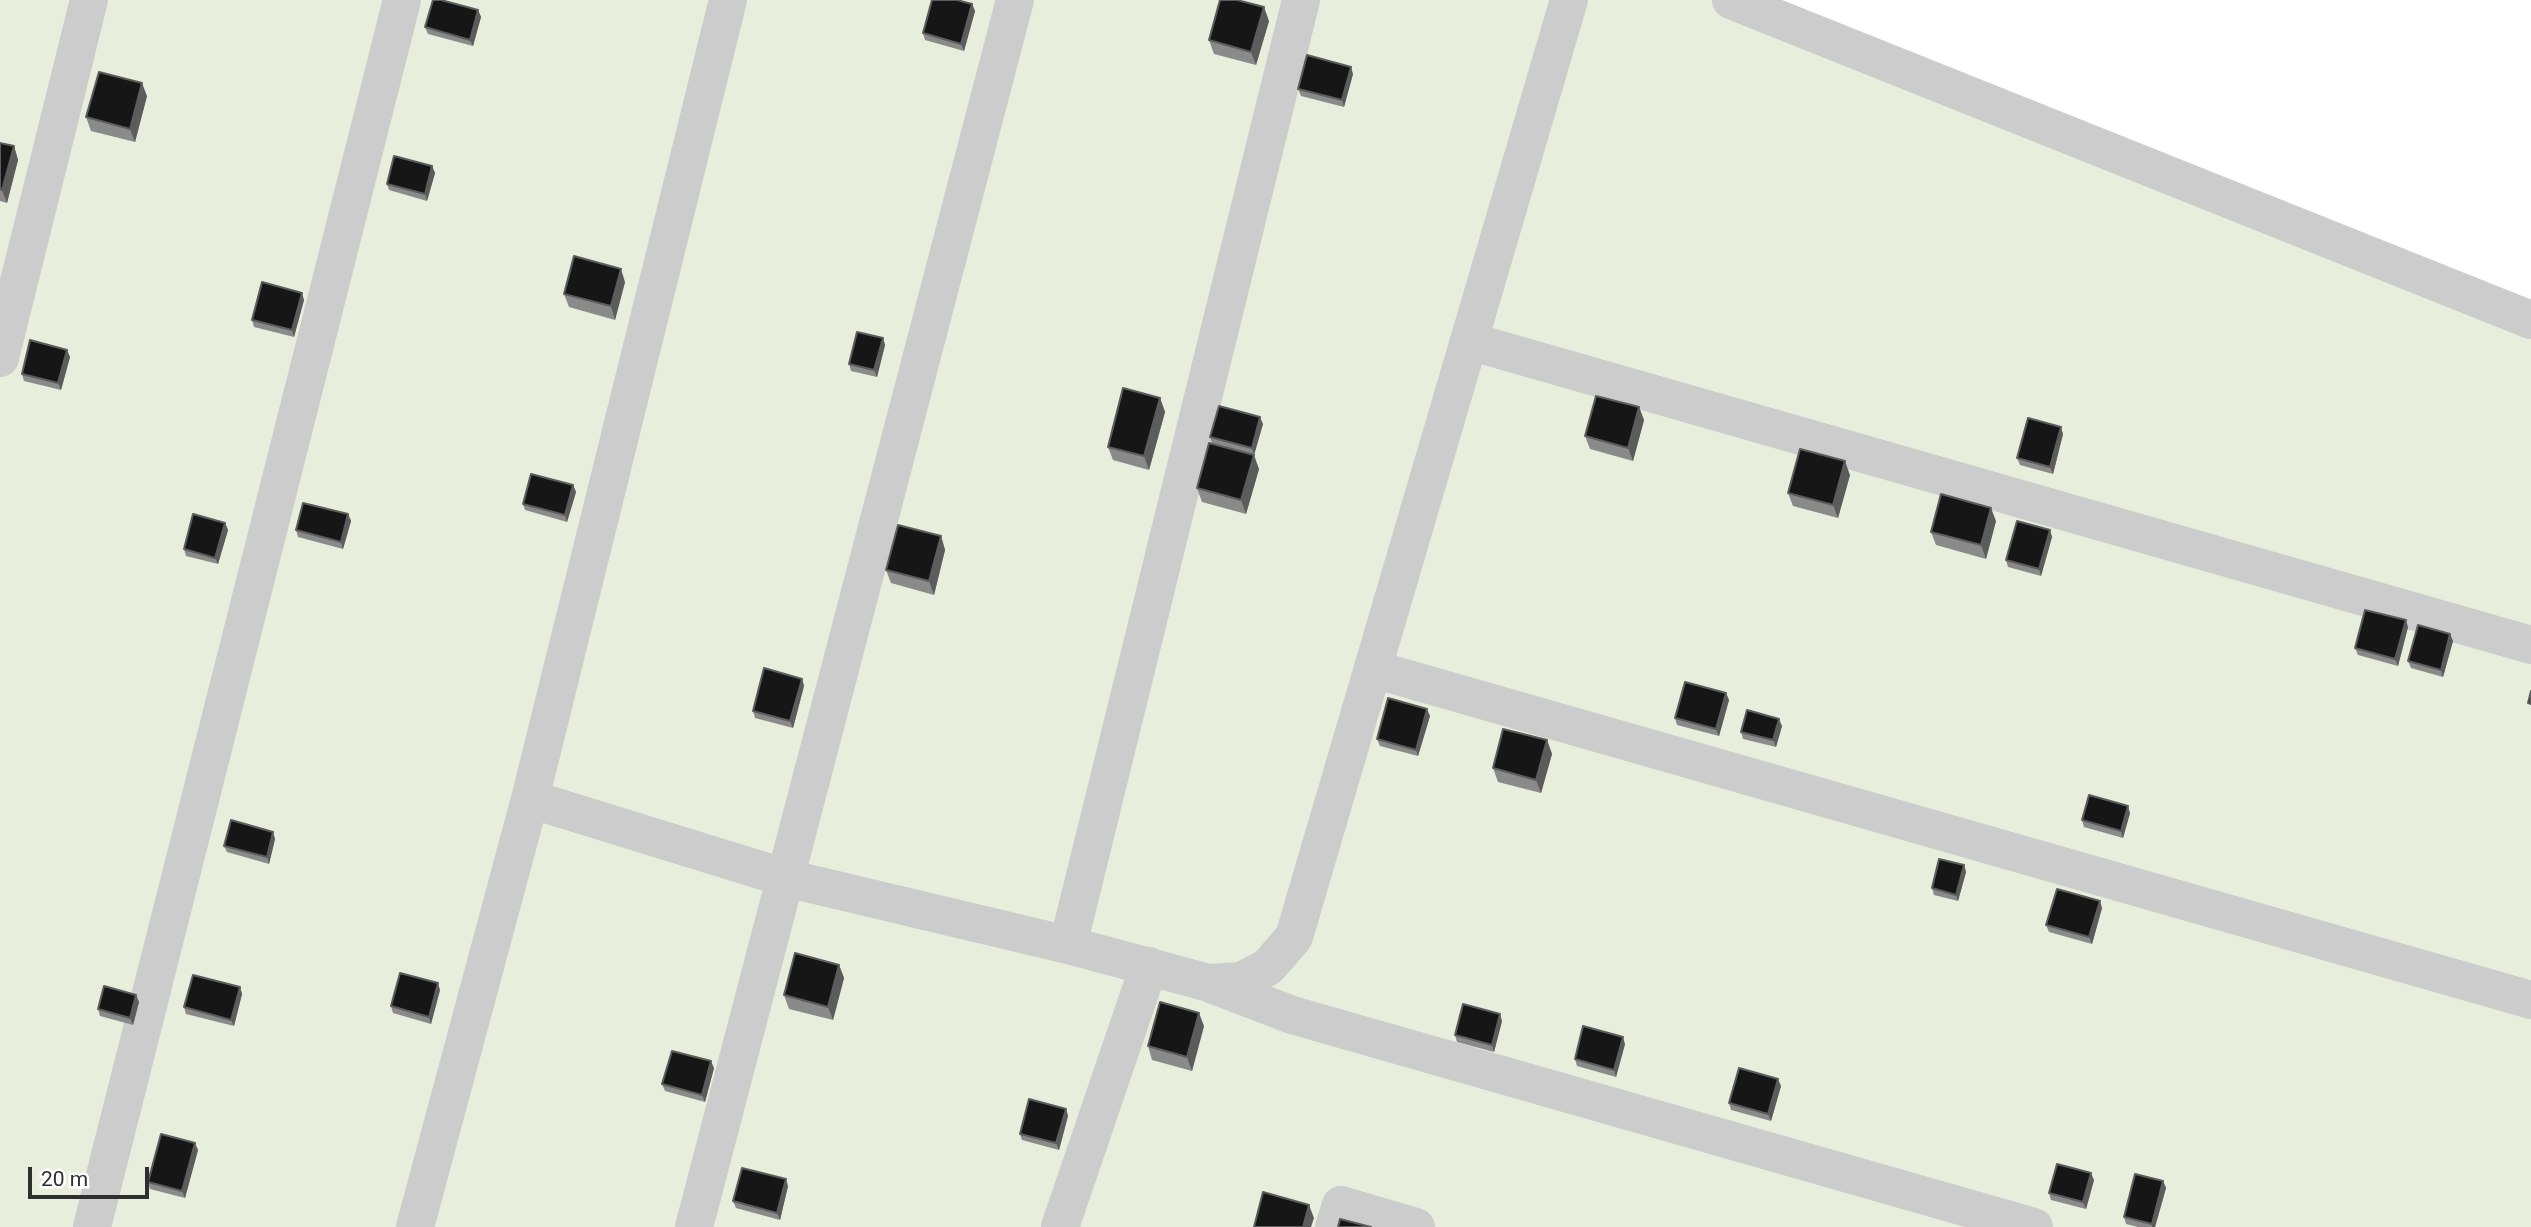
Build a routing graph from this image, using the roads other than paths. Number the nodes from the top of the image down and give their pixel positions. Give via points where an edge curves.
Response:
1 (89, 0) edge
2 (402, 0) edge
3 (728, 0) edge
4 (1015, 0) edge
5 (1301, 0) edge
6 (1569, 0) edge
7 (1731, 0) edge
8 (2531, 320) edge
9 (1469, 341) junction
10 (0, 358) edge
11 (2531, 645) edge
12 (1373, 669) junction
13 (530, 799) junction
14 (786, 878) junction
15 (1068, 945) junction
16 (1149, 966) junction
17 (1209, 983) junction
18 (2531, 1000) edge
19 (92, 1227) edge
20 (415, 1227) edge
21 (694, 1227) edge
22 (1060, 1227) edge
23 (1334, 1227) edge
24 (1416, 1227) edge
25 (2034, 1227) edge

1 - 10 lane
2 - 19 lane
3 - 13 lane
4 - 14 lane
5 - 15 lane
6 - 9 lane
7 - 8 lane
9 - 11 lane
9 - 12 lane
12 - 17 lane via 1294,937 1268,967 1241,981
12 - 18 lane
13 - 14 lane
13 - 20 lane
14 - 15 lane
14 - 21 lane
15 - 16 lane
16 - 17 lane
16 - 22 lane
17 - 25 lane via 1292,1015
23 - 24 lane via 1341,1205

